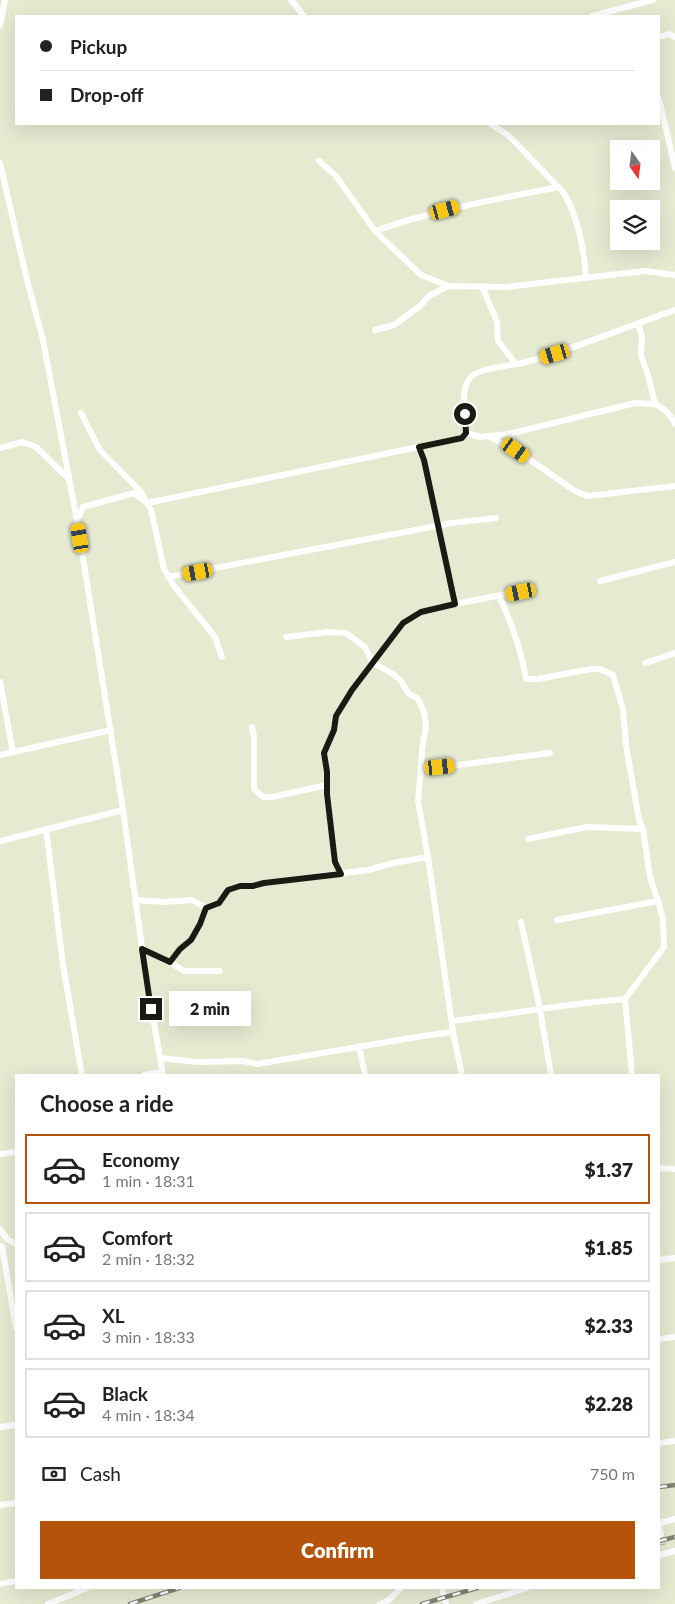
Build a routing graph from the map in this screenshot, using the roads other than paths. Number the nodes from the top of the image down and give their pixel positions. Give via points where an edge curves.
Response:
1 (5, 0) edge
2 (291, 0) edge
3 (653, 0) edge
4 (303, 15) edge
5 (596, 15) edge
6 (0, 26) edge
7 (660, 37) edge
8 (675, 38) edge
9 (660, 103) edge
10 (492, 125) edge
11 (319, 161) dead end
12 (0, 162) edge
13 (675, 168) edge
14 (559, 187) junction
15 (375, 231) junction
16 (675, 275) edge
17 (586, 277) junction
18 (448, 286) junction
19 (482, 286) junction
20 (675, 310) edge
21 (638, 324) junction
22 (375, 330) dead end
23 (516, 364) junction
24 (655, 404) junction
25 (81, 413) dead end
26 (675, 424) edge
27 (466, 433) junction
28 (488, 436) junction
29 (419, 447) junction
30 (0, 448) edge
31 (69, 479) junction
32 (675, 486) edge
33 (148, 504) junction
34 (496, 518) dead end
35 (77, 520) junction
36 (439, 526) junction
37 (675, 562) edge
38 (168, 577) junction
39 (600, 580) dead end
40 (533, 589) dead end
41 (499, 596) junction
42 (455, 604) junction
43 (286, 637) dead end
44 (675, 653) edge
45 (222, 657) dead end
46 (372, 662) junction
47 (645, 663) dead end
48 (0, 682) edge
49 (252, 727) dead end
50 (111, 730) junction
51 (12, 752) junction
52 (550, 753) dead end
53 (0, 755) edge
54 (421, 768) junction
55 (327, 785) junction
56 (123, 810) junction
57 (46, 829) junction
58 (643, 829) junction
59 (528, 839) dead end
60 (0, 841) edge
61 (428, 857) junction
62 (341, 874) junction
63 (136, 900) junction
64 (658, 901) junction
65 (206, 908) junction
66 (557, 920) dead end
67 (521, 922) dead end
68 (142, 949) junction
69 (170, 962) junction
70 (220, 971) dead end
71 (625, 998) junction
72 (540, 1010) junction
73 (452, 1021) junction
74 (454, 1032) junction
75 (359, 1046) junction
76 (160, 1058) junction
77 (162, 1073) edge
78 (82, 1074) edge
79 (365, 1074) edge
80 (462, 1074) edge
81 (551, 1074) edge
82 (632, 1074) edge
83 (15, 1152) edge
84 (0, 1154) edge
85 (660, 1168) edge
86 (675, 1169) edge
87 (0, 1230) edge
88 (15, 1243) edge
89 (15, 1244) edge
90 (1, 1246) edge
91 (675, 1258) edge
92 (660, 1260) edge
93 (15, 1323) edge
94 (675, 1337) edge
95 (660, 1339) edge
96 (15, 1425) edge
97 (0, 1427) edge
98 (675, 1441) edge
99 (660, 1443) edge
100 (15, 1502) edge
101 (0, 1505) edge
102 (675, 1519) edge
103 (660, 1524) edge
104 (660, 1530) edge
105 (661, 1535) dead end
106 (663, 1545) dead end
107 (675, 1551) edge
108 (662, 1554) edge
109 (15, 1581) edge
110 (0, 1584) edge
111 (85, 1589) edge
112 (400, 1589) edge
113 (442, 1589) edge
114 (524, 1589) edge
115 (48, 1604) edge
116 (380, 1604) edge
117 (446, 1604) edge
118 (476, 1604) edge

1 - 6 street
2 - 4 street
3 - 5 street
7 - 8 street via 669,34
9 - 13 street
10 - 14 street via 508,135
11 - 15 street via 336,176
12 - 31 street via 43,340
14 - 15 street via 461,206
14 - 17 street via 570,203 577,223
15 - 18 street via 421,275
16 - 17 street via 645,271
17 - 19 street via 505,287
18 - 19 street
18 - 22 street via 430,296 394,326
19 - 23 street via 497,322 498,341
20 - 21 street
21 - 23 street via 555,354
21 - 24 street via 642,336 641,355
23 - 27 street via 480,372 470,378 464,394
24 - 26 street via 670,414
24 - 28 street via 635,403
25 - 33 street via 100,450 141,492
27 - 28 street
27 - 29 street via 462,438
28 - 32 street via 588,496
29 - 33 street
29 - 36 street
30 - 31 street via 22,442 36,447
31 - 35 street
33 - 35 street via 134,493 83,507
33 - 38 street
34 - 36 street
35 - 50 street
36 - 38 street
36 - 42 street
37 - 39 street
38 - 45 street via 215,637
40 - 41 street
41 - 42 street
41 - 58 street via 510,620 526,679 591,669 613,674 624,710 626,745
42 - 46 street via 421,612 403,623
43 - 46 street via 346,633 364,647
44 - 47 street
46 - 54 street via 393,674 408,693 418,699 426,725
46 - 55 street via 336,716 324,753
48 - 51 street
49 - 55 street via 254,789 263,797
50 - 51 street
50 - 56 street
51 - 53 street
52 - 54 street
54 - 61 street via 418,801
55 - 62 street via 335,862
56 - 57 street
56 - 63 street
57 - 60 street
57 - 78 street via 63,965
58 - 59 street via 587,827
58 - 64 street via 650,877
61 - 62 street
61 - 73 street
62 - 65 street via 240,886 228,890 219,903
63 - 65 street via 192,900
63 - 68 street
64 - 66 street
64 - 71 street via 663,919 664,947
65 - 69 street via 191,940
67 - 72 street
68 - 69 street
68 - 76 street
69 - 70 street via 184,971
71 - 72 street
71 - 82 street
72 - 73 street
72 - 81 street
73 - 74 street
74 - 75 street
74 - 80 street
75 - 76 street via 257,1064
75 - 79 street
76 - 77 street
83 - 84 street
85 - 86 street
87 - 88 street
89 - 90 street
90 - 93 street
91 - 92 street
94 - 95 street
96 - 97 street
98 - 99 street
100 - 101 street
102 - 103 street
104 - 105 street
106 - 108 street
107 - 108 street
109 - 110 street
111 - 115 street
112 - 116 street
113 - 117 street
114 - 118 street

